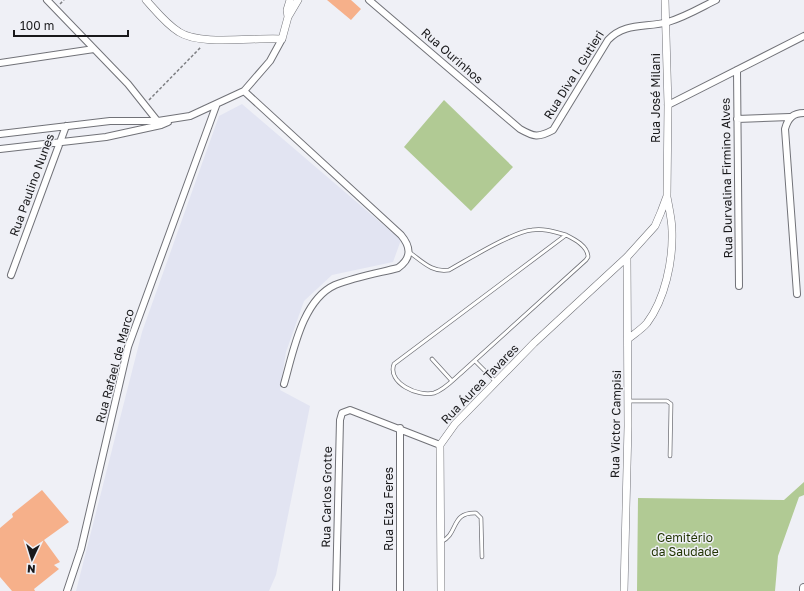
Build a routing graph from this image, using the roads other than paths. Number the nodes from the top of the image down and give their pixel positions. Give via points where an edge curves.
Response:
1 (47, 0) edge
2 (146, 0) edge
3 (290, 0) edge
4 (298, 0) edge
5 (369, 0) edge
6 (665, 0) edge
7 (716, 0) edge
8 (288, 17) junction
9 (666, 22) junction
10 (804, 36) edge
11 (282, 39) junction
12 (94, 49) junction
13 (0, 56) edge
14 (3, 63) edge
15 (737, 70) junction
16 (244, 92) junction
17 (668, 105) junction
18 (216, 106) junction
19 (804, 113) edge
20 (790, 117) junction
21 (737, 120) junction
22 (160, 123) junction
23 (66, 126) junction
24 (520, 129) joint
25 (0, 134) edge
26 (60, 141) junction
27 (0, 148) edge
28 (667, 196) junction
29 (566, 235) junction
30 (409, 252) junction
31 (627, 258) junction
32 (11, 275) dead end
33 (739, 286) dead end
34 (797, 294) dead end
35 (628, 339) junction
36 (432, 359) dead end
37 (475, 361) junction
38 (452, 381) junction
39 (496, 382) junction
40 (284, 384) dead end
41 (628, 400) junction
42 (400, 428) junction
43 (440, 445) junction
44 (670, 456) dead end
45 (440, 542) junction
46 (482, 557) dead end
47 (398, 590) edge
48 (67, 591) edge
49 (336, 591) edge
50 (441, 591) edge
51 (624, 591) edge

1 - 12 street
2 - 11 street via 179,32 194,38
3 - 8 street
4 - 8 street
5 - 24 street, Rua Ourinhos
6 - 9 street, Rua José Milani
7 - 9 street, Rua Diva I. Gutieri
8 - 11 street
9 - 17 street, Rua José Milani
9 - 24 street, Rua Diva I. Gutieri via 630,27 615,32 553,130 533,136
10 - 15 street
11 - 16 street via 270,61
12 - 14 street
12 - 22 street
13 - 14 street
15 - 17 street
15 - 21 street, Rua Durvalina Firmino Alves
16 - 18 street
16 - 30 street via 402,235 408,243
17 - 28 street, Rua José Milani
18 - 22 street via 190,116
18 - 48 street, Rua Rafael de Marco via 130,341 81,549
19 - 20 street
20 - 21 street
20 - 34 street via 785,129 785,145
21 - 33 street, Rua Durvalina Firmino Alves
22 - 23 street via 110,121
22 - 26 street via 106,137
23 - 25 street
23 - 26 street, Rua Paulino Nunes
26 - 27 street
26 - 32 street, Rua Paulino Nunes
28 - 31 street, Rua José Milani via 655,226
28 - 35 street, Rua José Milani via 672,230 664,289 646,324
29 - 30 lane via 544,229 518,234 449,270 442,271 436,270
29 - 37 lane via 576,240 587,251 586,260
29 - 38 lane via 394,364 392,369 394,377 402,384 425,395 441,390
30 - 40 street via 398,268 335,286 316,301 304,319
31 - 35 street, Rua Victor Campisi
31 - 39 street, Rua Áurea Tavares via 568,310
35 - 41 street, Rua Victor Campisi
36 - 38 lane
37 - 38 lane
37 - 39 lane
39 - 43 street, Rua Áurea Tavares via 455,424
41 - 44 lane via 667,401 671,404
41 - 51 street, Rua Victor Campisi
42 - 43 street
42 - 47 street, Rua Elza Feres
42 - 49 street, Rua Carlos Grotte via 350,410 342,413
43 - 45 street
45 - 46 lane via 446,540 460,516 476,513 481,518
45 - 50 street

